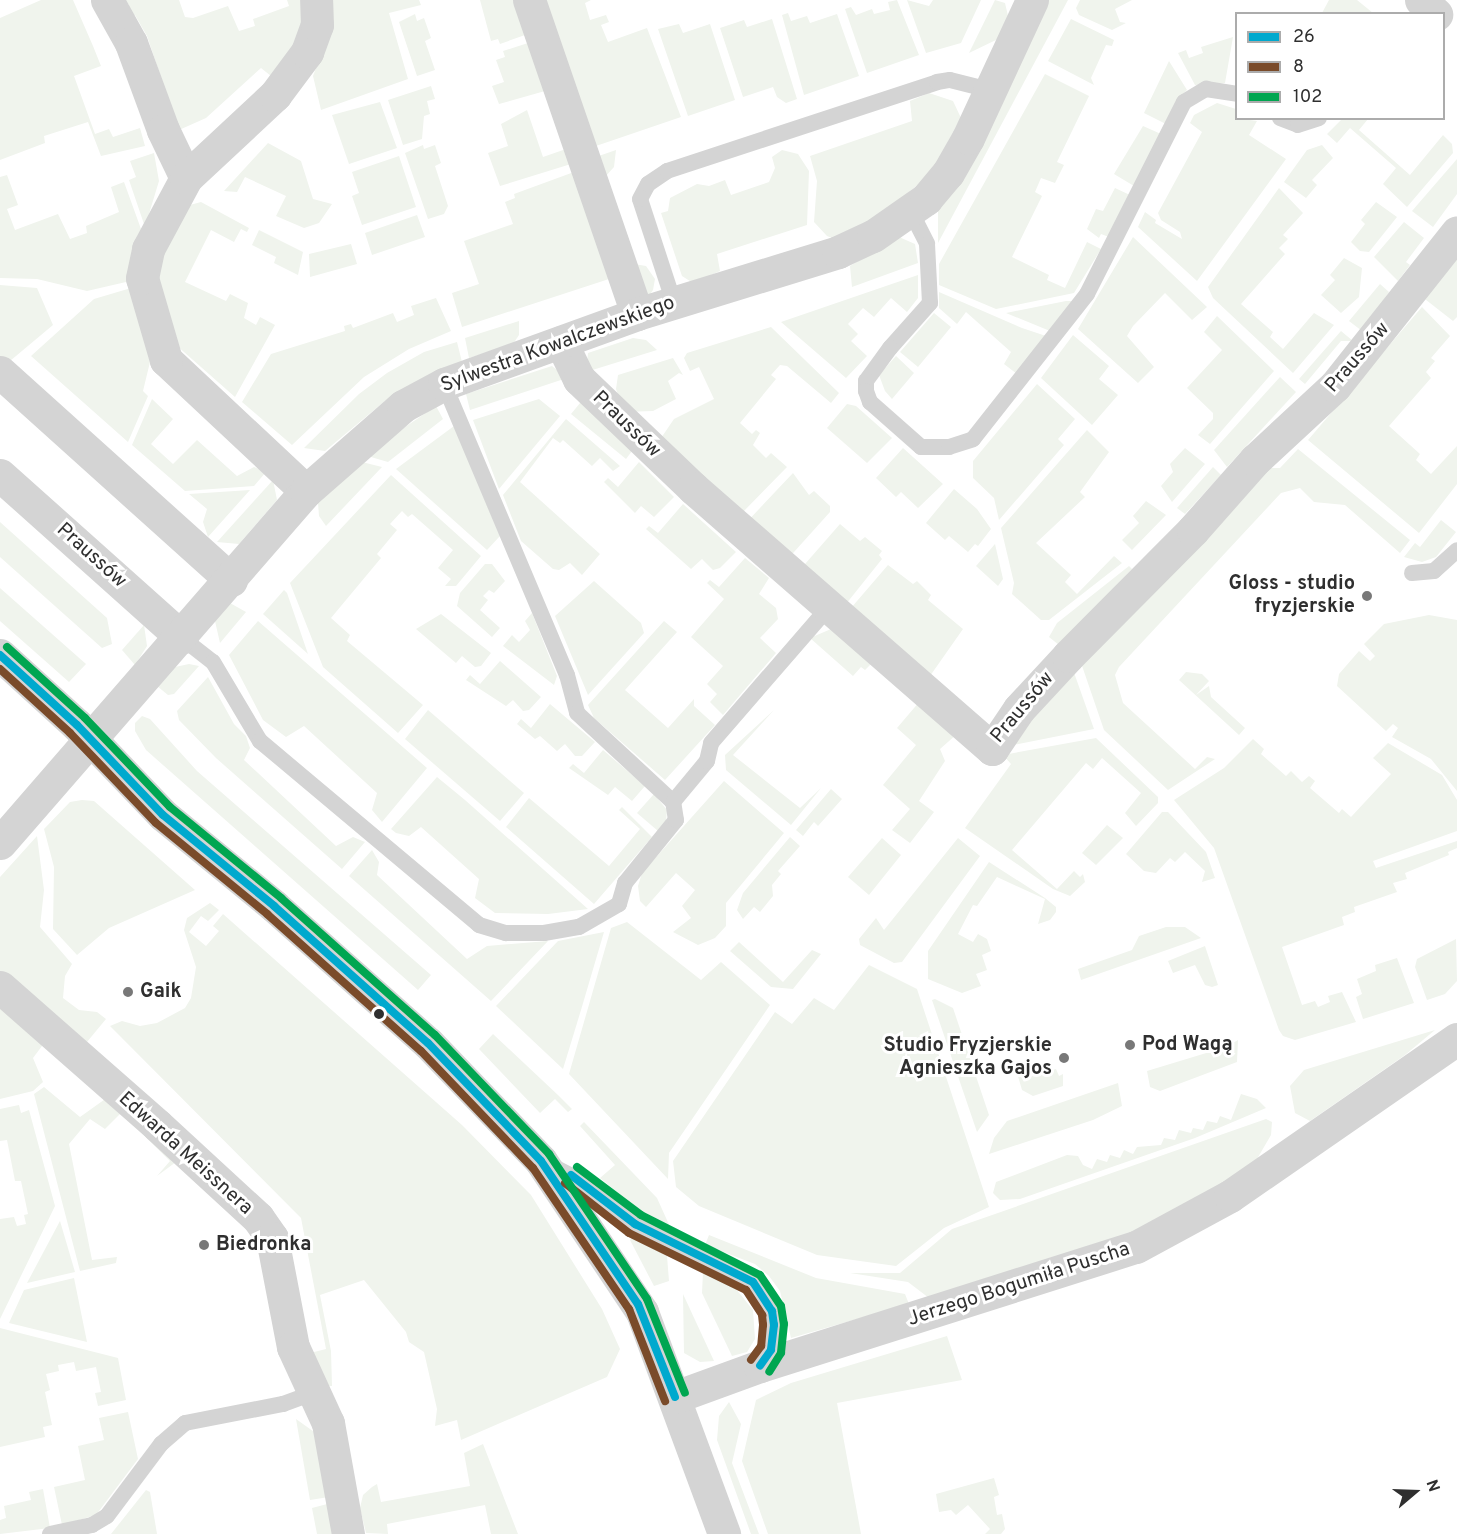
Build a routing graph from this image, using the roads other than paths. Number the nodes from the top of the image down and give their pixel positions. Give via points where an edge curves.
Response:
1 (107, 0) edge
2 (316, 0) edge
3 (529, 0) edge
4 (1032, 0) edge
5 (990, 90) junction
6 (1235, 94) edge
7 (1285, 120) edge
8 (1313, 120) edge
9 (186, 178) junction
10 (910, 210) junction
11 (1457, 232) edge
12 (674, 303) junction
13 (637, 314) junction
14 (561, 342) junction
15 (0, 372) edge
16 (444, 384) junction
17 (0, 475) edge
18 (306, 491) junction
19 (1457, 550) edge
20 (1412, 573) dead end
21 (231, 580) junction
22 (828, 608) junction
23 (182, 638) junction
24 (0, 656) edge
25 (91, 739) junction
26 (673, 802) junction
27 (0, 843) edge
28 (0, 987) edge
29 (1457, 1039) edge
30 (541, 1161) junction
31 (760, 1365) junction
32 (313, 1393) junction
33 (675, 1397) junction
34 (50, 1534) edge
35 (348, 1534) edge
36 (724, 1534) edge

1 - 9 street via 131,43 163,130
2 - 9 street via 312,39 288,80
3 - 13 street
4 - 5 street, Sylwestra Kowalczewskiego
5 - 10 street, Sylwestra Kowalczewskiego via 948,173
5 - 12 lane via 950,80 937,82 667,171 648,184 640,199
6 - 10 lane via 1206,89 1184,102 1087,294 973,439 949,447 921,447 870,402 865,387 890,348 930,303 927,244
7 - 8 lane via 1298,125
9 - 18 street via 148,249 143,271 146,302 166,360
10 - 12 street, Sylwestra Kowalczewskiego via 873,236 838,252
11 - 22 street, Praussów via 1335,386 1255,460 1193,530 1068,656 1019,709 992,749
12 - 13 street, Sylwestra Kowalczewskiego
13 - 14 street, Sylwestra Kowalczewskiego
14 - 16 street, Sylwestra Kowalczewskiego
14 - 22 street, Praussów via 588,389
15 - 21 street
16 - 18 street, Sylwestra Kowalczewskiego via 377,426
16 - 26 lane via 567,675 577,713
17 - 23 street, Praussów
18 - 21 street, Sylwestra Kowalczewskiego
19 - 20 lane via 1434,571
21 - 23 street, Sylwestra Kowalczewskiego
22 - 26 lane via 711,743 708,761
23 - 25 street, Sylwestra Kowalczewskiego
23 - 26 lane via 213,662 260,741 479,925 506,933 544,933 579,927 603,917 619,904 625,883 676,820
24 - 25 street
25 - 27 street, Sylwestra Kowalczewskiego
25 - 30 street via 163,815 274,906 428,1043
28 - 32 street, Edwarda Meissnera via 258,1218 272,1238 293,1347
29 - 31 street, Jerzego Bogumiła Puscha via 1230,1196 1136,1247
30 - 31 lane via 580,1180 635,1224 753,1282 772,1311 774,1326 771,1350
30 - 33 street via 638,1304
31 - 33 street, Jerzego Bogumiła Puscha
32 - 34 lane via 283,1404 185,1423 161,1444 107,1516 92,1525
32 - 35 street, Edwarda Meissnera via 328,1423
33 - 36 street

